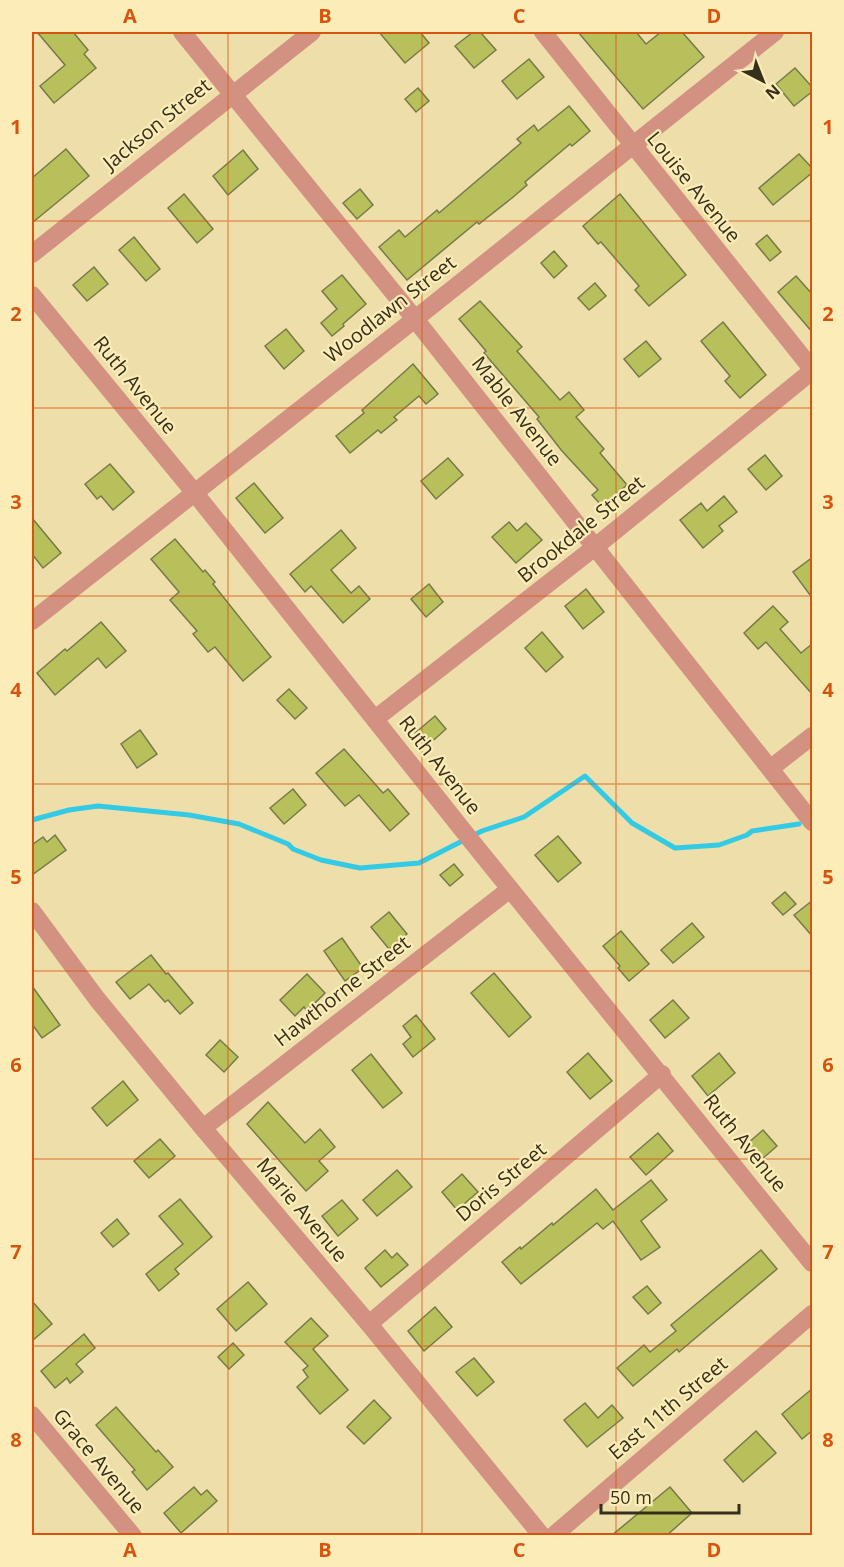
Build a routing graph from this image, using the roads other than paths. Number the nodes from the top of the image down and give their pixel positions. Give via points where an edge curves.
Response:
1 (182, 32) edge
2 (312, 32) edge
3 (543, 32) edge
4 (775, 32) edge
5 (232, 94) junction
6 (633, 146) junction
7 (32, 254) edge
8 (32, 295) edge
9 (415, 319) junction
10 (813, 370) edge
11 (194, 492) junction
12 (595, 547) junction
13 (32, 621) edge
14 (375, 719) junction
15 (813, 736) edge
16 (771, 768) junction
17 (813, 822) edge
18 (510, 888) junction
19 (32, 911) edge
20 (662, 1074) junction
21 (202, 1128) junction
22 (813, 1263) edge
23 (813, 1314) edge
24 (369, 1324) junction
25 (32, 1415) edge
26 (127, 1534) edge
27 (542, 1536) edge
28 (553, 1536) edge

1 - 5 street, Mable Avenue
2 - 5 street, Jackson Street
3 - 6 street, Louise Avenue
4 - 6 street, Woodlawn Street
5 - 7 street, Jackson Street
5 - 9 street, Mable Avenue
6 - 9 street, Woodlawn Street
6 - 10 street, Louise Avenue
8 - 11 street, Ruth Avenue
9 - 11 street, Woodlawn Street
9 - 12 street, Mable Avenue
10 - 12 street, Brookdale Street
11 - 13 street, Woodlawn Street
11 - 14 street, Ruth Avenue
12 - 14 street, Brookdale Street
12 - 16 street, Mable Avenue
14 - 18 street, Ruth Avenue
15 - 16 street
16 - 17 street, Mable Avenue
18 - 20 street, Ruth Avenue
18 - 21 street, Hawthorne Street
19 - 21 street, Marie Avenue via 97,999
20 - 22 street, Ruth Avenue
20 - 24 street, Doris Street
21 - 24 street, Marie Avenue
23 - 28 street, East 11th Street
24 - 27 street, Marie Avenue
25 - 26 street, Grace Avenue

